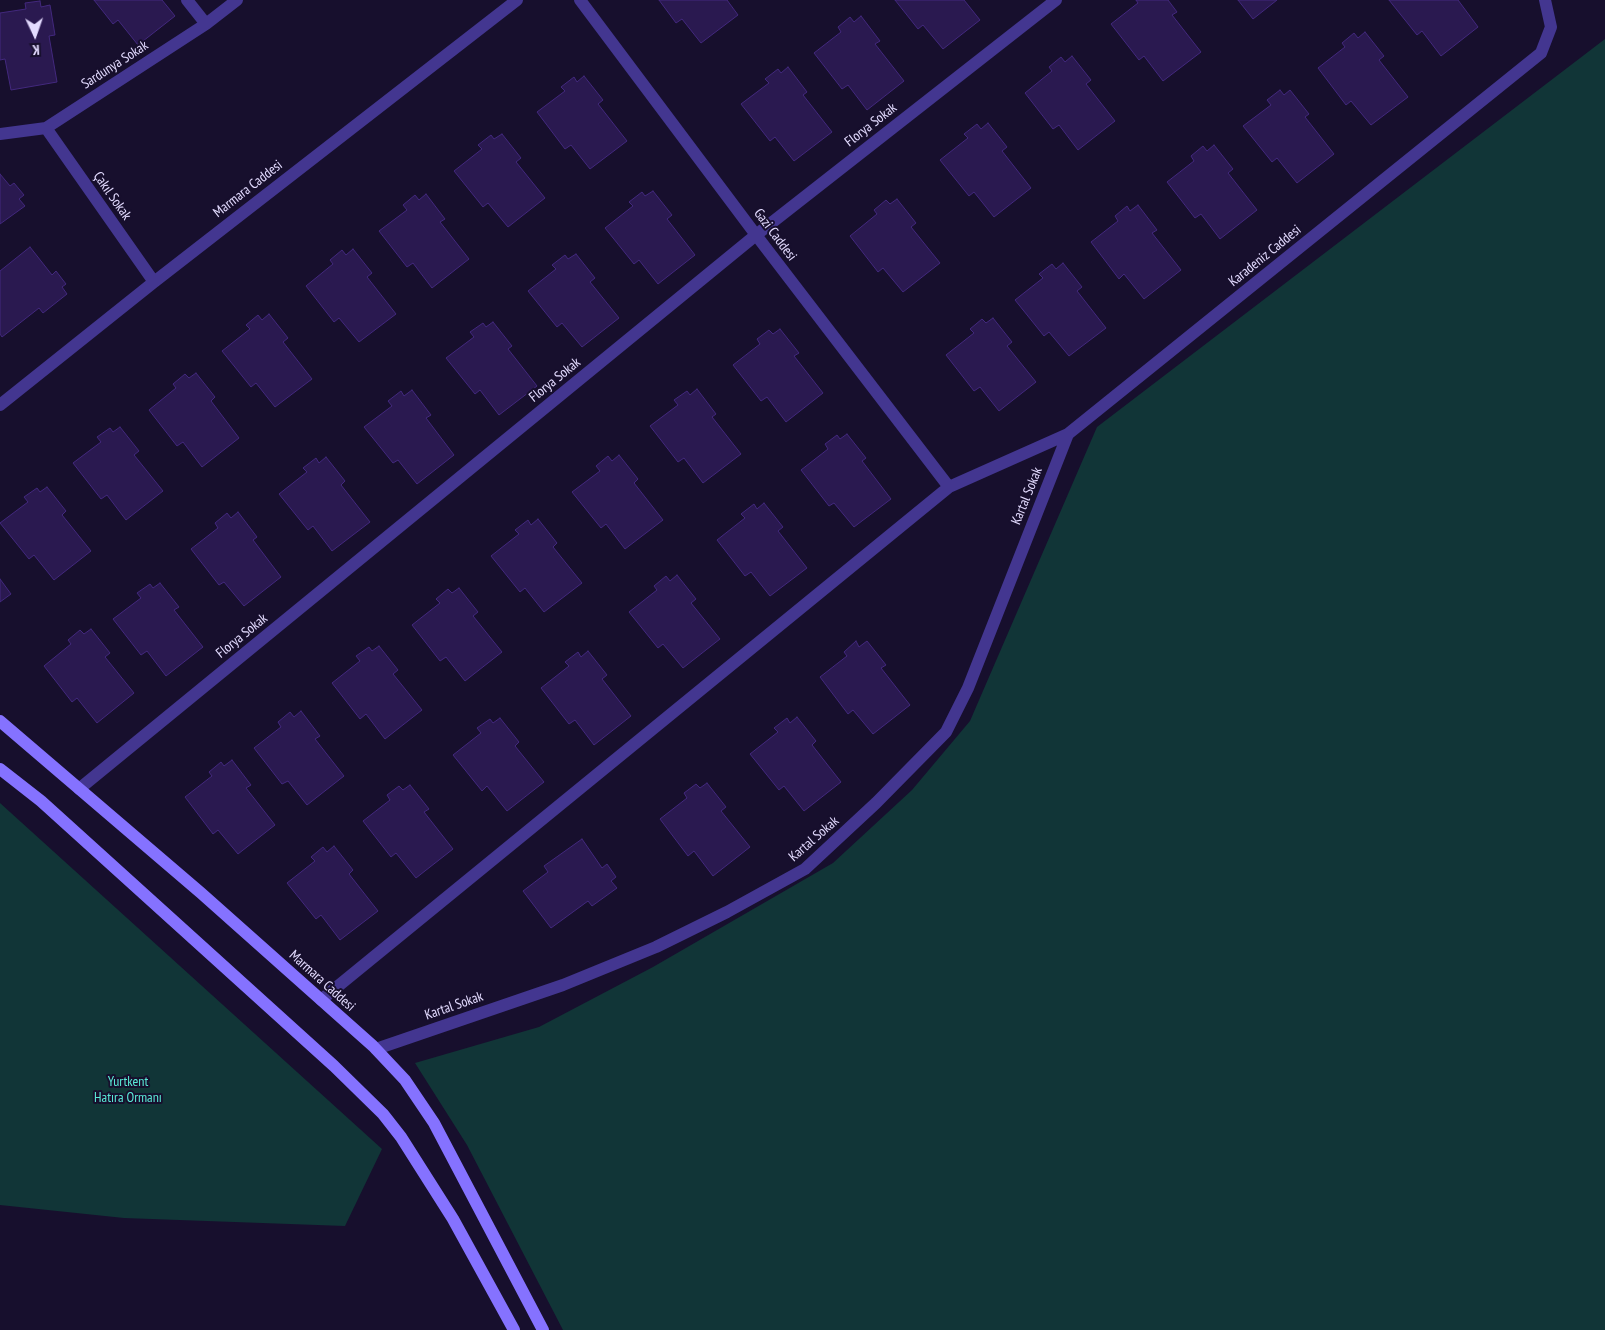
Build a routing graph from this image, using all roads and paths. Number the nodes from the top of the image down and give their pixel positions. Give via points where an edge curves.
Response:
1 (187, 0) edge
2 (237, 0) edge
3 (517, 0) edge
4 (580, 0) edge
5 (1056, 0) edge
6 (1546, 1) edge
7 (206, 24) junction
8 (46, 128) junction
9 (0, 134) edge
10 (756, 235) junction
11 (154, 282) junction
12 (0, 405) edge
13 (1068, 434) junction
14 (948, 487) junction
15 (0, 722) edge
16 (0, 769) edge
17 (79, 789) junction
18 (321, 1000) junction
19 (376, 1049) junction
20 (514, 1330) edge
21 (543, 1330) edge

1 - 7 street
2 - 7 street, Sardunya Sokak
3 - 11 street, Marmara Caddesi
4 - 10 street, Gazi Caddesi
5 - 10 street, Florya Sokak
6 - 13 street, Karadeniz Caddesi via 1551,27 1541,52
7 - 8 street, Sardunya Sokak
8 - 9 street, Sardunya Sokak
8 - 11 street, Çakıl Sokak
10 - 14 street, Gazi Caddesi
10 - 17 street, Florya Sokak
11 - 12 street, Marmara Caddesi
13 - 14 street, Karadeniz Caddesi
13 - 19 street, Kartal Sokak via 968,688 946,732 805,870 656,947 563,985
14 - 18 street
15 - 17 street, Marmara Caddesi
16 - 20 street via 48,807 383,1114 402,1137 453,1219
17 - 18 street, Marmara Caddesi
18 - 19 street, Marmara Caddesi
19 - 21 street, Marmara Caddesi via 405,1080 434,1123

